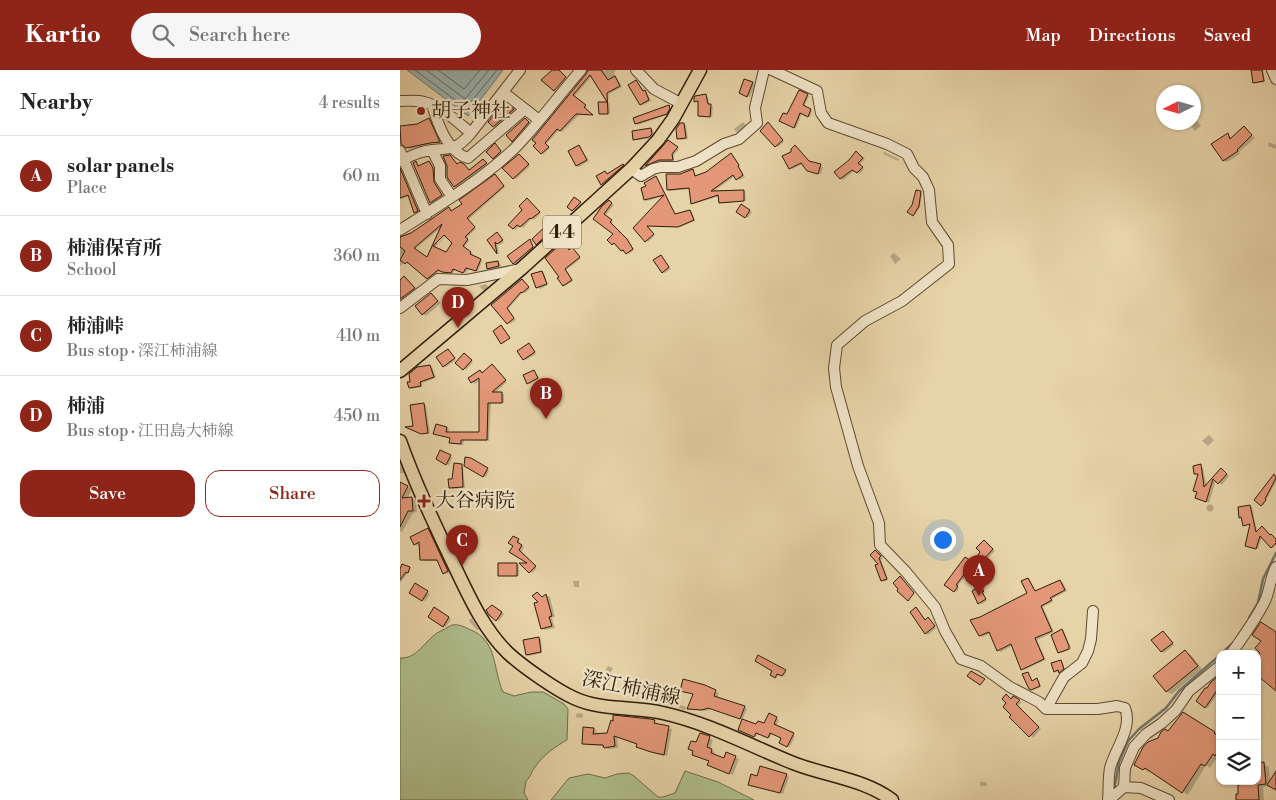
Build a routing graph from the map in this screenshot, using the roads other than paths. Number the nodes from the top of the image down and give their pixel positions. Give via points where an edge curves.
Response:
1 (520, 70) edge
2 (581, 70) edge
3 (636, 70) edge
4 (700, 70) edge
5 (764, 70) edge
6 (772, 70) edge
7 (1272, 70) edge
8 (1276, 79) edge
9 (503, 92) junction
10 (400, 101) edge
11 (682, 104) junction
12 (432, 105) junction
13 (524, 109) junction
14 (539, 120) junction
15 (471, 133) junction
16 (453, 148) junction
17 (432, 150) junction
18 (401, 157) edge
19 (631, 169) junction
20 (452, 197) junction
21 (427, 214) junction
22 (401, 228) edge
23 (521, 269) junction
24 (400, 308) edge
25 (400, 371) edge
26 (400, 441) edge
27 (1276, 567) edge
28 (1093, 611) dead end
29 (1234, 650) edge
30 (1216, 669) edge
31 (1046, 709) junction
32 (1124, 787) junction
33 (892, 800) edge
34 (1108, 800) edge
35 (1169, 800) edge

1 - 9 street
2 - 14 street
3 - 11 street via 654,88
4 - 11 main road, 44
5 - 19 street via 755,108 757,123 739,139 678,167 661,167 641,176
6 - 31 street via 817,91 821,113 828,123 907,154 929,190 932,222 948,245 949,264 902,301 865,321 837,345 836,388 858,466 879,523 880,545 935,607 962,659 981,666
7 - 8 street
9 - 13 street
9 - 15 street
10 - 12 street
11 - 19 main road, 44 via 658,140
12 - 15 street
12 - 16 street
13 - 14 street
13 - 16 street via 468,158
14 - 20 street via 514,148
15 - 16 street
16 - 17 street
17 - 18 street
17 - 20 street via 440,166 440,179
18 - 21 street
19 - 23 main road, 44
20 - 21 street
21 - 22 street
23 - 24 street via 466,280 438,279
23 - 25 main road, 44
26 - 33 main road, 深江柿浦線 via 432,521 486,626 508,653 544,680 574,698 594,704 662,713 698,724 796,764 876,790
27 - 29 street via 1261,608
28 - 31 street via 1088,651 1082,663 1064,677
30 - 32 street via 1189,691 1176,710 1134,747 1125,768
31 - 34 street via 1125,708 1128,716 1110,769
32 - 34 street
32 - 35 street via 1141,788

